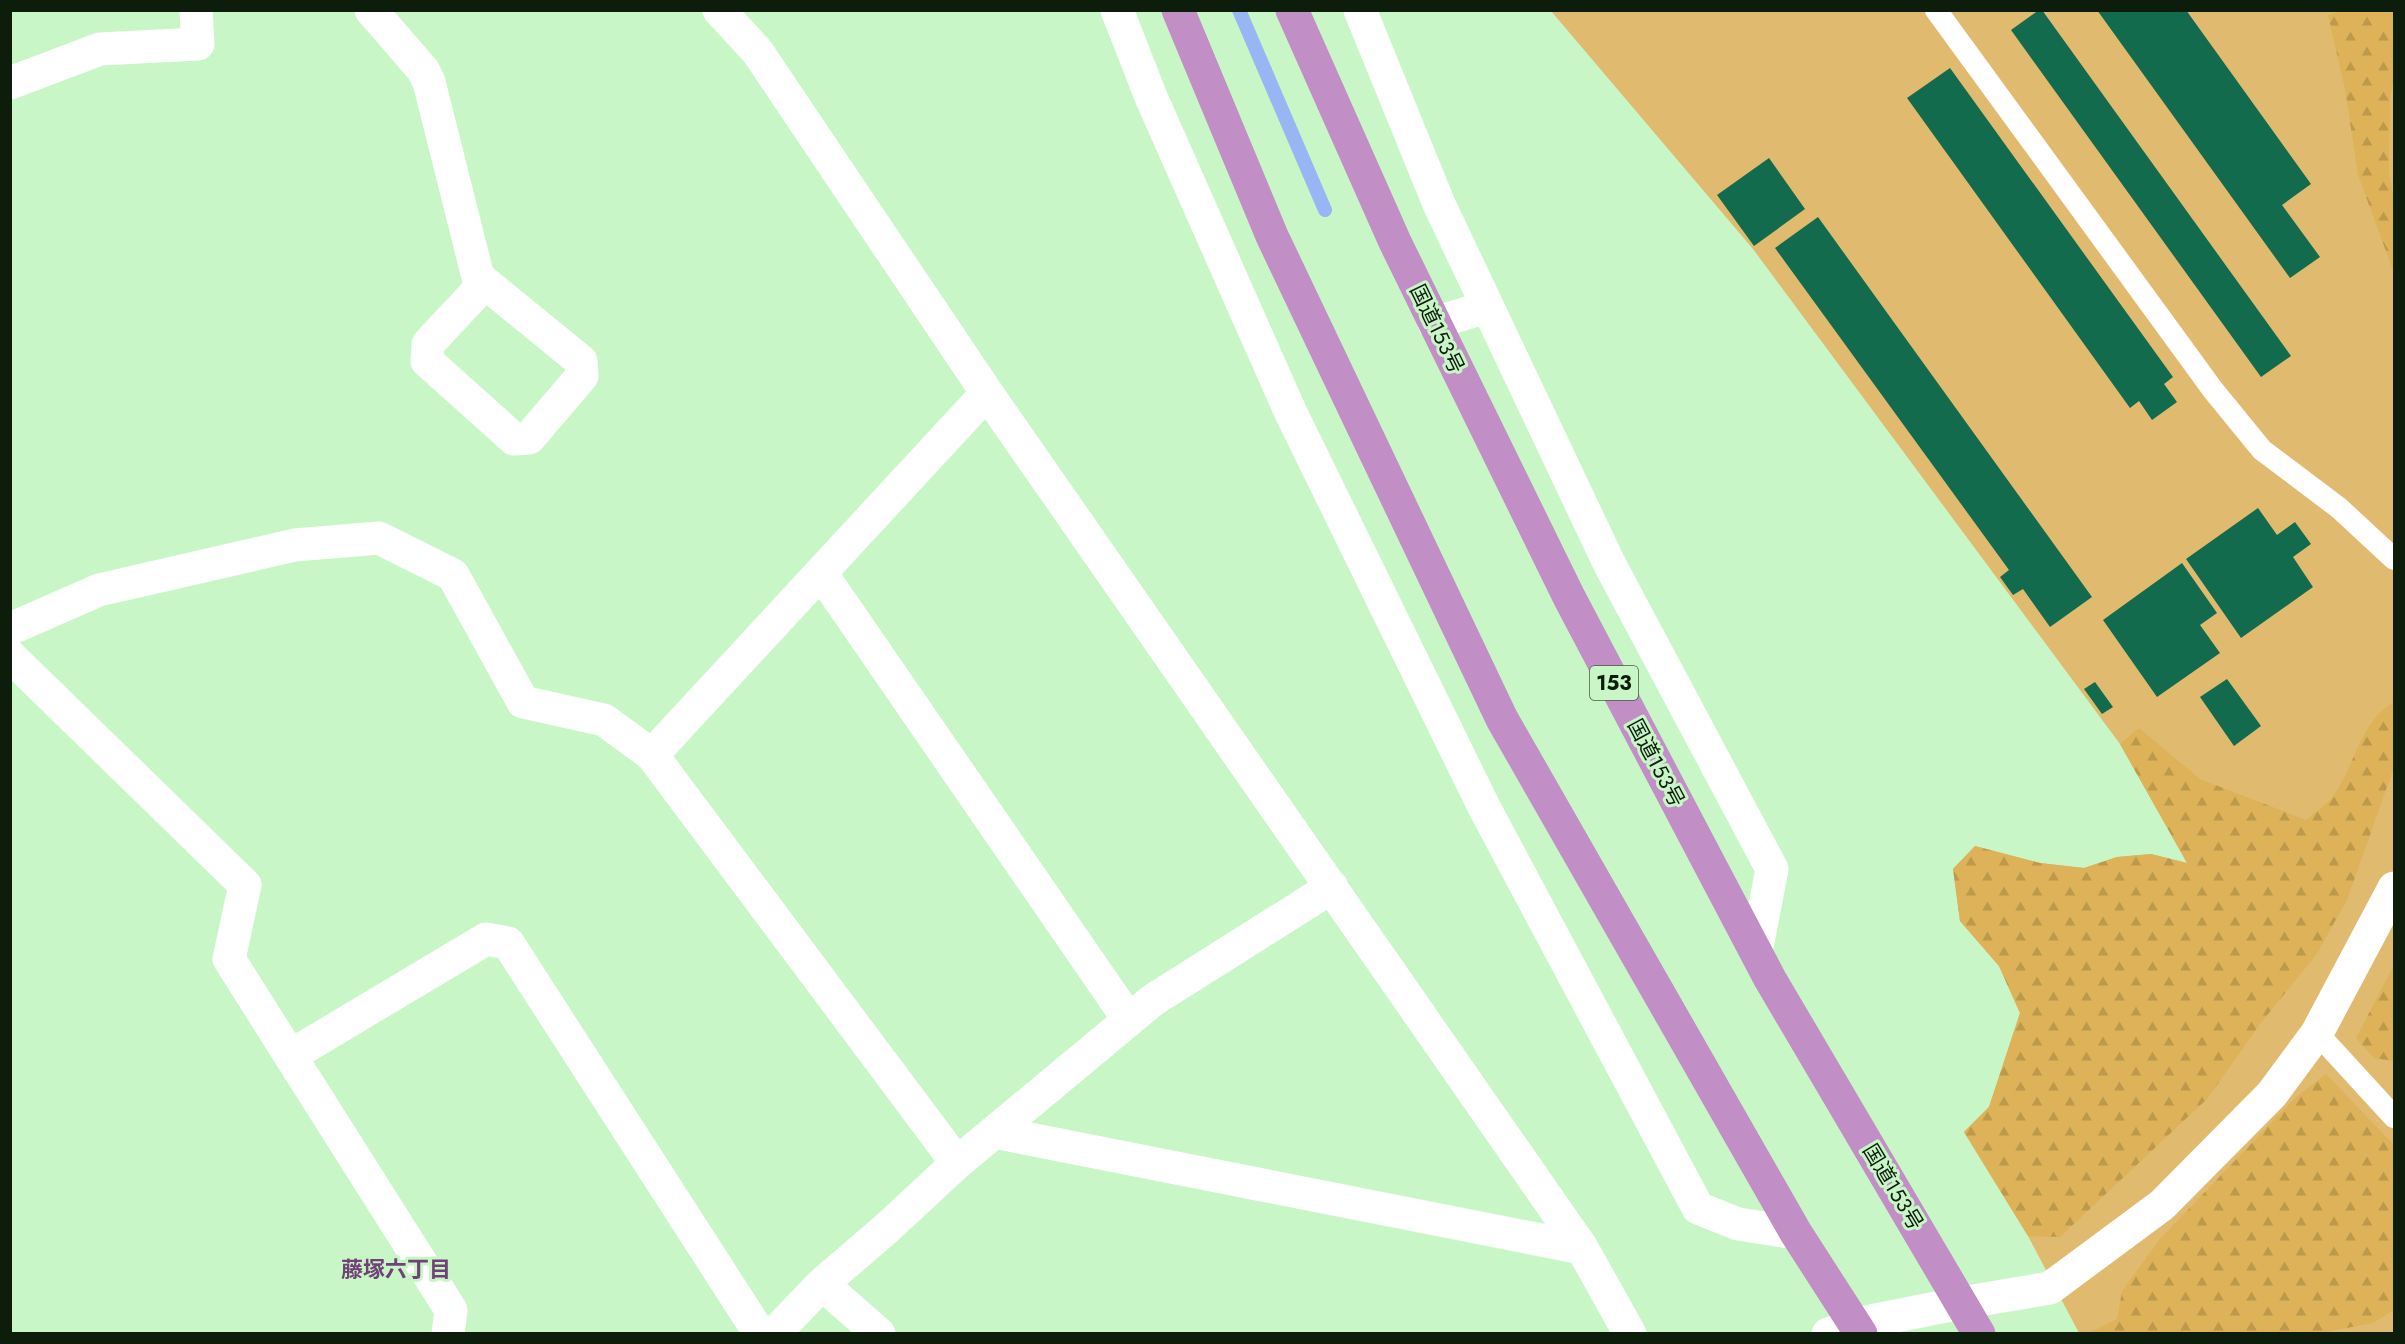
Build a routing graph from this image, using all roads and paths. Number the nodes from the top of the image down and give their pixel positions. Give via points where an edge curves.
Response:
1 (196, 10) edge
2 (371, 10) edge
3 (719, 10) edge
4 (1117, 10) edge
5 (1178, 10) edge
6 (1292, 10) edge
7 (1360, 10) edge
8 (1936, 10) edge
9 (10, 83) edge
10 (485, 283) junction
11 (1487, 307) junction
12 (1434, 323) junction
13 (987, 393) junction
14 (2394, 559) edge
15 (821, 573) junction
16 (10, 629) edge
17 (10, 656) edge
18 (652, 755) junction
19 (1332, 887) junction
20 (2394, 888) edge
21 (1756, 952) junction
22 (1129, 1020) junction
23 (2317, 1033) junction
24 (290, 1056) junction
25 (2394, 1117) edge
26 (994, 1132) junction
27 (957, 1163) junction
28 (1796, 1233) junction
29 (1582, 1248) junction
30 (822, 1284) junction
31 (1961, 1303) junction
32 (1848, 1330) edge
33 (448, 1334) edge
34 (760, 1334) edge
35 (774, 1334) edge
36 (879, 1334) edge
37 (1630, 1334) edge
38 (1979, 1334) edge

1 - 9 street via 198,44 100,49
2 - 10 street via 429,82 478,277
3 - 13 street via 757,51
4 - 28 street via 1151,97 1290,411 1484,807 1698,1208 1738,1224
5 - 28 highway via 1272,237 1502,719
6 - 12 highway, 国道153号 / 153
7 - 11 street via 1439,204
8 - 14 lane via 2213,390 2262,450 2339,508
10 - 10 street via 581,361 582,376 529,438 514,439 427,361 428,344
11 - 12 street
11 - 21 street via 1609,562 1772,869
12 - 21 highway, 国道153号 / 153 via 1569,597
13 - 15 street
13 - 19 street
15 - 18 street
15 - 22 street
16 - 18 street via 99,590 295,545 379,538 453,575 523,702 604,720
17 - 24 street via 245,885 229,959
18 - 27 street
19 - 22 street via 1153,1000
19 - 29 street
20 - 23 street
21 - 31 highway, 国道153号 / 153
22 - 26 street
23 - 25 lane
23 - 31 street via 2272,1094 2162,1205 2050,1288
24 - 33 street via 451,1310
24 - 34 street via 486,939 508,943
26 - 27 street
26 - 29 street
27 - 30 street
28 - 32 highway
29 - 37 street
30 - 35 street
30 - 36 street
31 - 32 street
31 - 38 highway, 国道153号 / 153

